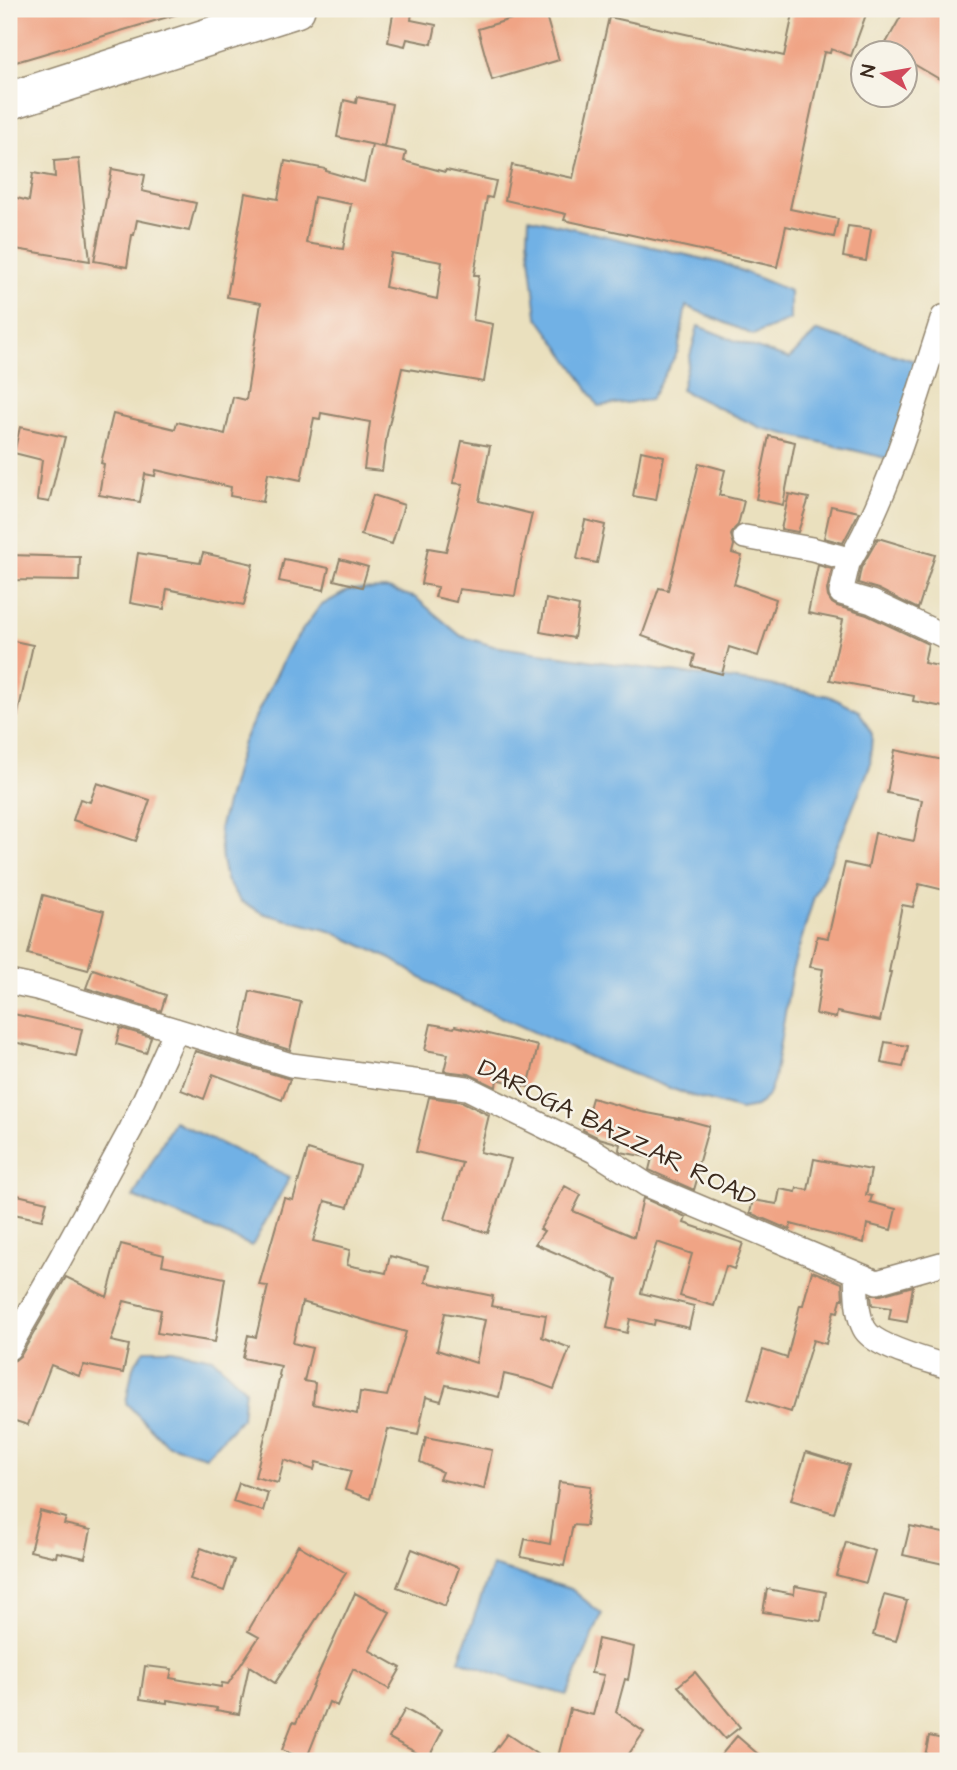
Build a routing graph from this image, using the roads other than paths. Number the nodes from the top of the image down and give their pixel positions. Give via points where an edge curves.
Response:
1 (296, 9) edge
2 (9, 101) edge
3 (943, 317) dead end
4 (746, 537) dead end
5 (850, 560) junction
6 (948, 638) edge
7 (9, 982) edge
8 (176, 1030) junction
9 (948, 1262) edge
10 (856, 1274) junction
11 (9, 1348) edge
12 (948, 1367) edge

1 - 2 highway
3 - 5 street via 897,455
4 - 5 street
5 - 6 street via 841,593 872,602
7 - 8 street, DAROGA BAZZAR ROAD
8 - 10 street, DAROGA BAZZAR ROAD via 291,1065 467,1088 594,1151 647,1185
8 - 11 street via 131,1129
9 - 10 street, DAROGA BAZZAR ROAD via 877,1282
10 - 12 street via 858,1310 865,1331 904,1353

